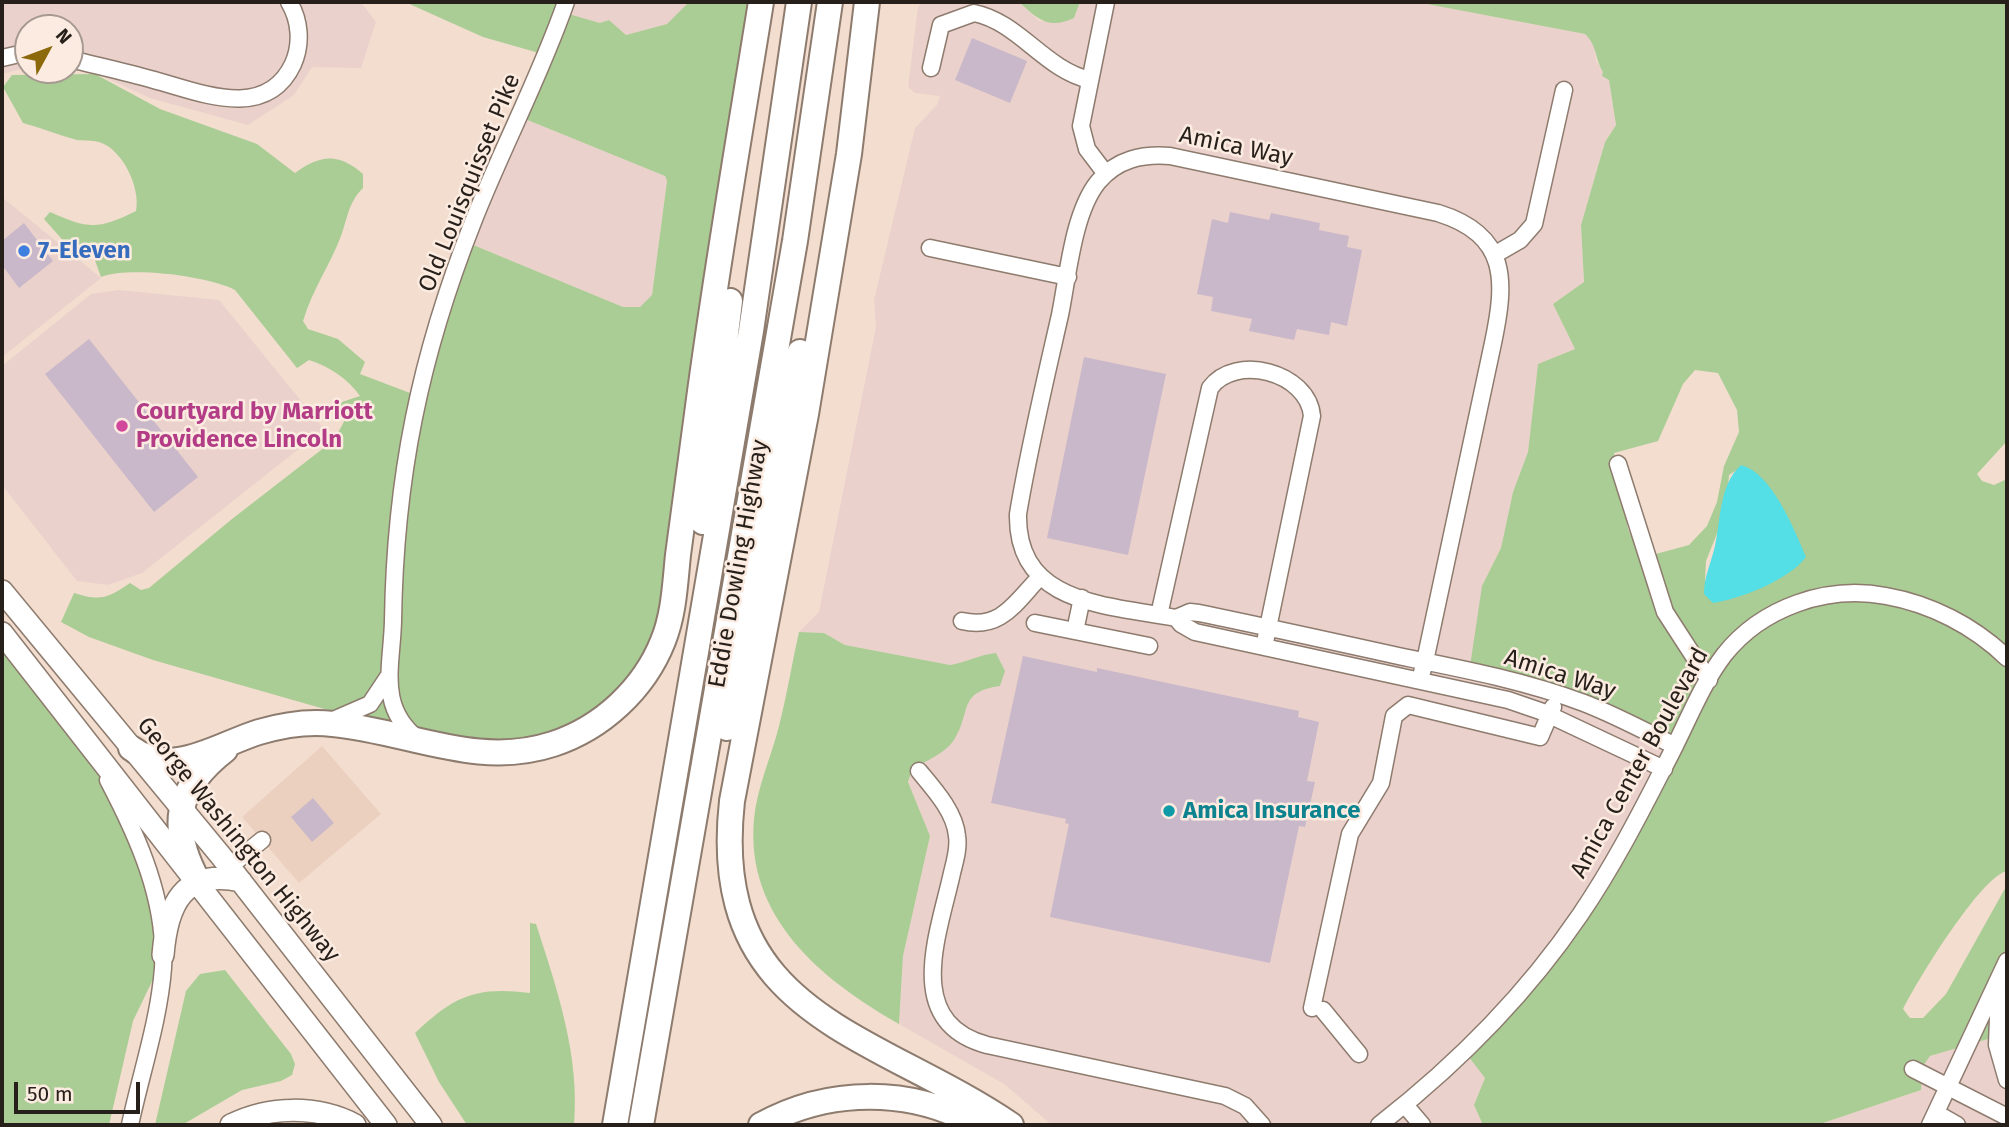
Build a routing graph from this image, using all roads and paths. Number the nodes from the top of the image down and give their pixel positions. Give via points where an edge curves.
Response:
1 (289, 2) edge
2 (566, 2) edge
3 (763, 2) edge
4 (799, 2) edge
5 (830, 2) edge
6 (865, 2) edge
7 (1106, 2) edge
8 (84, 63) edge
9 (931, 68) dead end
10 (1090, 80) junction
11 (1564, 90) dead end
12 (1106, 174) junction
13 (930, 248) dead end
14 (1494, 255) junction
15 (1068, 277) junction
16 (1618, 464) dead end
17 (1039, 578) junction
18 (2, 591) edge
19 (1082, 598) junction
20 (1159, 615) junction
21 (1176, 618) junction
22 (962, 621) dead end
23 (1035, 623) dead end
24 (1268, 628) junction
25 (1075, 631) junction
26 (2, 633) edge
27 (1149, 646) dead end
28 (1264, 647) junction
29 (2007, 658) edge
30 (1424, 661) junction
31 (388, 674) junction
32 (1420, 680) junction
33 (1709, 680) junction
34 (1557, 695) junction
35 (1550, 716) junction
36 (686, 721) junction
37 (319, 723) junction
38 (84, 734) junction
39 (243, 737) junction
40 (423, 742) junction
41 (1675, 746) junction
42 (131, 748) junction
43 (1664, 769) junction
44 (919, 771) dead end
45 (181, 808) junction
46 (262, 840) dead end
47 (235, 874) junction
48 (198, 881) junction
49 (163, 955) junction
50 (2005, 966) edge
51 (664, 990) junction
52 (1359, 1054) dead end
53 (1913, 1069) dead end
54 (2007, 1080) edge
55 (1950, 1086) junction
56 (1405, 1105) junction
57 (2007, 1117) edge
58 (1933, 1119) edge
59 (131, 1125) edge
60 (231, 1125) edge
61 (355, 1125) edge
62 (386, 1125) edge
63 (431, 1125) edge
64 (615, 1125) edge
65 (641, 1125) edge
66 (761, 1125) edge
67 (977, 1125) edge
68 (1011, 1125) edge
69 (1262, 1125) edge
70 (1379, 1125) edge
71 (1422, 1125) edge
72 (1957, 1125) edge

1 - 8 street via 299,41 291,67 275,86 245,99 209,96
2 - 31 street, Old Louisquisset Pike via 473,221 426,361 399,493
3 - 36 highway via 692,598
3 - 40 highway via 706,352 672,608 660,647 639,682 617,706 555,743 503,754
4 - 36 highway, Eddie Dowling Highway via 761,268
5 - 51 highway, Eddie Dowling Highway via 801,205
6 - 51 highway via 698,877
6 - 68 highway via 850,141 808,402 732,801 729,860 748,933 766,964 801,1003 844,1034
7 - 10 street
9 - 10 street via 941,25 975,13 1002,25 1066,72
10 - 12 street via 1082,134
11 - 14 street via 1534,224 1520,240
12 - 14 street, Amica Way via 1122,162 1144,155 1184,159 1451,217 1474,230
12 - 15 street, Amica Way via 1087,201
13 - 15 street
14 - 30 street, Amica Way via 1502,279 1502,300
15 - 17 street, Amica Way via 1018,514 1022,552
16 - 33 street via 1665,612
17 - 19 street, Amica Way
17 - 22 street via 992,622
18 - 42 main road, George Washington Highway
19 - 20 street, Amica Way
19 - 25 street
20 - 21 street, Amica Way
20 - 24 street via 1207,395 1220,377 1243,370 1281,376 1297,384 1308,398 1312,416
21 - 24 street, Amica Way via 1190,612
21 - 28 street, Amica Way via 1195,632
23 - 25 street
24 - 28 street
24 - 30 street, Amica Way
25 - 27 street
26 - 38 main road
28 - 32 street, Amica Way
29 - 33 street, Amica Center Boulevard via 1975,632 1928,608 1876,594 1843,593 1809,599 1762,622 1725,654
30 - 32 street, Amica Way
30 - 34 street, Amica Way
31 - 37 street via 370,704
31 - 40 street, Old Louisquisset Pike via 393,708 407,730
32 - 35 street, Amica Way via 1508,700
33 - 41 street, Amica Center Boulevard
34 - 35 street
34 - 41 street, Amica Way
35 - 43 street, Amica Way
35 - 52 street via 1540,737 1408,705 1394,716 1381,783 1350,834 1317,1009
36 - 64 highway, Eddie Dowling Highway
37 - 39 highway via 276,727
37 - 40 highway
38 - 48 main road
38 - 49 street via 143,853
39 - 42 highway via 172,762 145,757
39 - 45 highway via 198,775
41 - 43 street, Amica Center Boulevard
42 - 45 main road, George Washington Highway
43 - 56 street, Amica Center Boulevard via 1606,873 1550,957 1472,1044
44 - 69 street via 947,810 958,838 932,976 936,1001 953,1028 987,1045 1225,1096 1245,1106
45 - 47 main road, George Washington Highway
45 - 48 highway via 182,841
46 - 47 street
47 - 48 main road
47 - 63 main road, George Washington Highway
48 - 49 main road via 183,892 172,909
48 - 62 main road
49 - 59 street via 159,1000
50 - 54 street via 1996,1035
50 - 55 street
51 - 65 highway, Eddie Dowling Highway
53 - 55 street
55 - 57 street
55 - 58 street
56 - 70 street, Amica Center Boulevard
56 - 71 street
58 - 72 street
60 - 61 main road via 258,1114 293,1110 328,1114
66 - 67 highway via 806,1106 868,1096 935,1106

